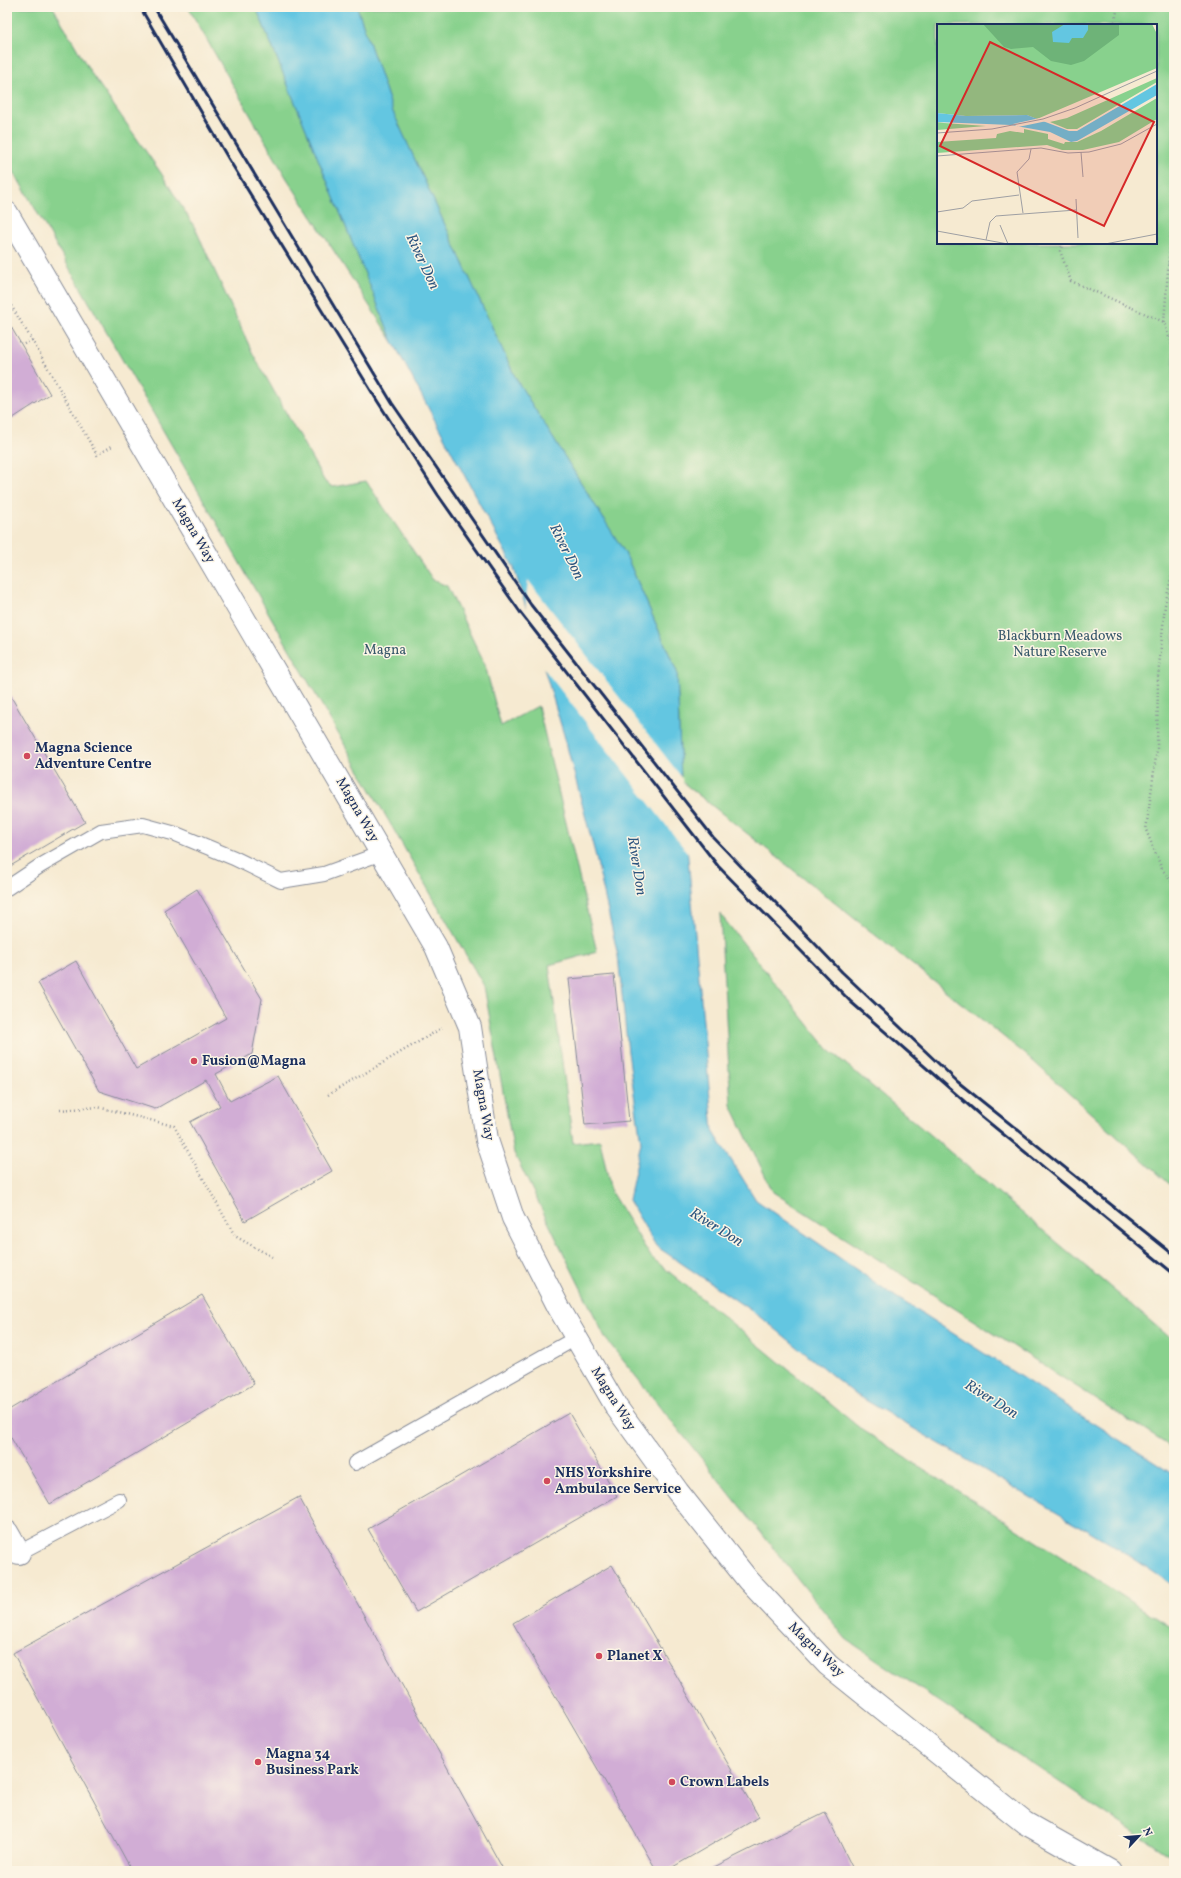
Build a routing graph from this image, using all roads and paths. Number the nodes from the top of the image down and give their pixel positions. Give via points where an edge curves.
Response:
1 (1118, 7) edge
2 (1114, 24) edge
3 (1174, 192) edge
4 (7, 213) edge
5 (1063, 244) edge
6 (1168, 263) junction
7 (1174, 265) edge
8 (7, 299) edge
9 (1164, 322) junction
10 (32, 340) junction
11 (22, 345) dead end
12 (1174, 352) edge
13 (135, 431) junction
14 (1174, 565) edge
15 (382, 853) junction
16 (1174, 885) edge
17 (7, 888) edge
18 (465, 1014) junction
19 (328, 1095) dead end
20 (60, 1110) dead end
21 (272, 1257) dead end
22 (576, 1338) junction
23 (355, 1463) dead end
24 (119, 1500) dead end
25 (7, 1532) edge
26 (13, 1556) edge
27 (1110, 1871) edge

1 - 2 path
3 - 6 path
4 - 13 street, Magna Way
5 - 9 path via 1060,251 1071,281
6 - 7 path
6 - 9 path
8 - 10 path
9 - 12 path
10 - 11 path
10 - 13 path via 97,455
13 - 15 street, Magna Way
14 - 16 path via 1165,612 1158,677 1157,749 1146,830 1162,869
15 - 17 lane via 324,874 281,881 183,837 142,825 101,831
15 - 18 street, Magna Way via 436,947
18 - 19 path
18 - 22 street, Magna Way via 470,1027 487,1140 513,1218
20 - 21 path via 98,1107 174,1126 235,1236
22 - 23 lane
22 - 27 street, Magna Way via 617,1408 678,1492 748,1580 828,1665 1025,1823
24 - 26 lane
25 - 26 street

